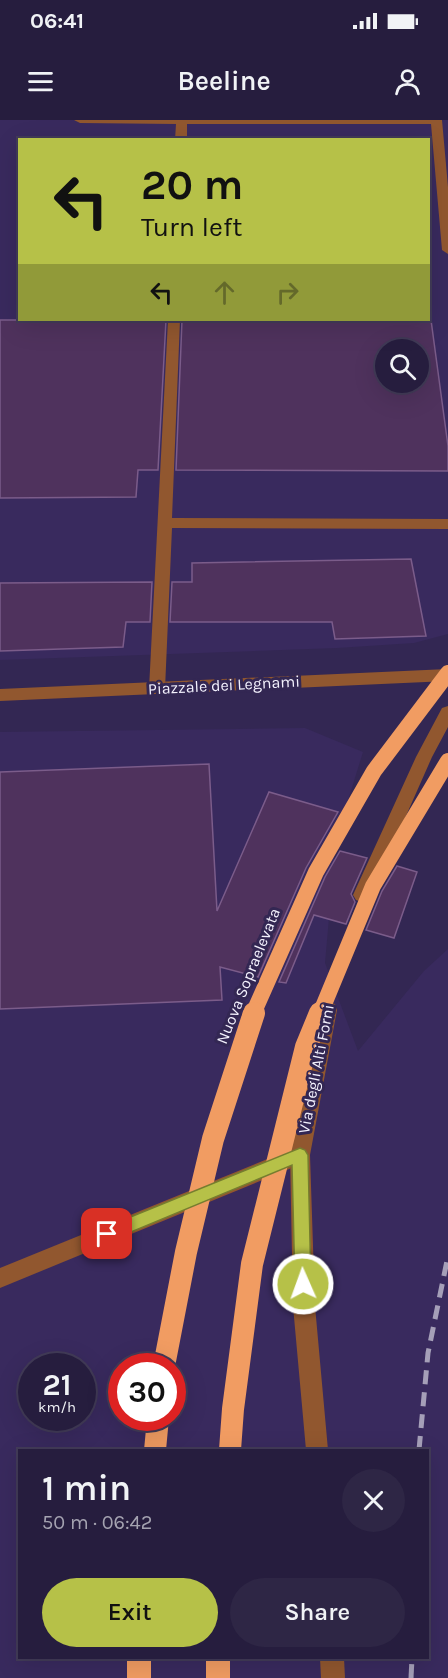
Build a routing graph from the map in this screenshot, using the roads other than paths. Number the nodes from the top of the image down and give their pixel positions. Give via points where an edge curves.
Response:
1 (80, 120) edge
2 (182, 120) edge
3 (436, 121) edge
4 (182, 138) edge
5 (444, 245) edge
6 (174, 321) edge
7 (164, 523) junction
8 (448, 524) edge
9 (448, 674) edge
10 (157, 688) junction
11 (0, 695) edge
12 (448, 711) edge
13 (448, 761) edge
14 (300, 1155) junction
15 (0, 1278) edge
16 (166, 1353) edge
17 (157, 1431) edge
18 (155, 1449) edge
19 (230, 1449) edge
20 (317, 1449) edge
21 (139, 1659) edge
22 (218, 1659) edge
23 (332, 1659) edge
24 (139, 1678) edge
25 (218, 1678) edge
26 (333, 1678) edge

1 - 2 street
2 - 3 street
2 - 4 street
3 - 5 street
6 - 7 street
7 - 8 street
7 - 10 street
9 - 10 street, Piazzale dei Legnami
9 - 16 highway, Nuova Sopraelevata, bridge via 374,771 316,872 247,1028 213,1139
10 - 11 street, Piazzale dei Legnami
12 - 14 street, Via degli Alti Forni via 364,888 333,980
13 - 19 highway, bridge via 373,886 306,1047 252,1264
14 - 15 street
14 - 20 street, Via degli Alti Forni via 304,1306
17 - 18 highway
21 - 24 highway
22 - 25 highway
23 - 26 street

